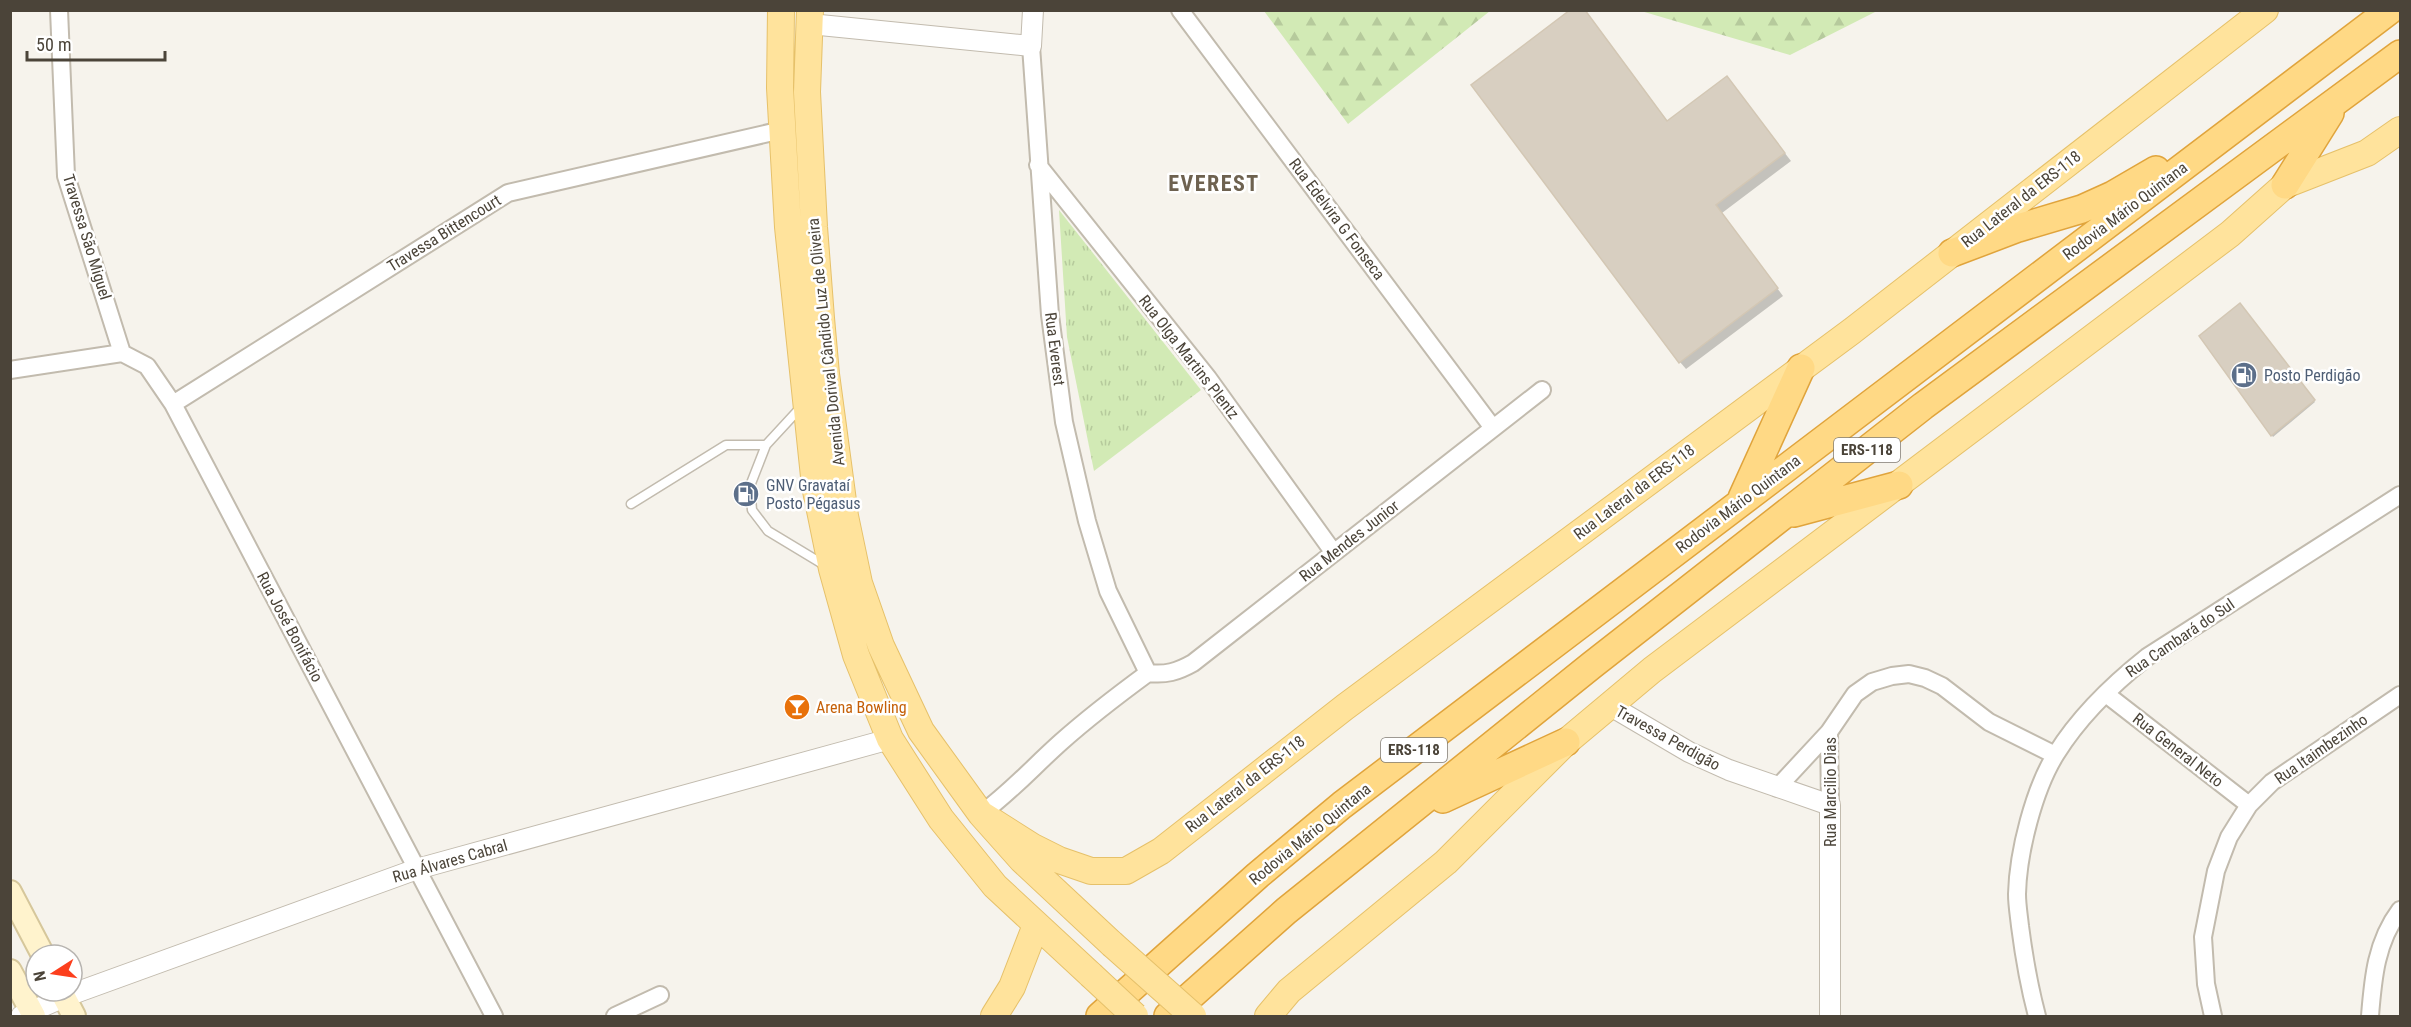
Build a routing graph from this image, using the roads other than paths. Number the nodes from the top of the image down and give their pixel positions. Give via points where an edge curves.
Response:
1 (59, 10) edge
2 (781, 10) edge
3 (1033, 10) edge
4 (1180, 10) edge
5 (2265, 10) edge
6 (2390, 10) edge
7 (810, 17) edge
8 (1031, 46) junction
9 (2400, 54) edge
10 (2339, 100) junction
11 (782, 130) junction
12 (2400, 130) edge
13 (2216, 142) junction
14 (1038, 165) junction
15 (2285, 186) junction
16 (1952, 253) junction
17 (122, 352) junction
18 (1800, 368) junction
19 (10, 370) edge
20 (1542, 390) dead end
21 (805, 402) junction
22 (173, 405) junction
23 (1493, 428) junction
24 (766, 445) junction
25 (1899, 485) junction
26 (1741, 501) junction
27 (2397, 501) edge
28 (631, 504) dead end
29 (1782, 516) junction
30 (1334, 553) junction
31 (832, 569) junction
32 (1148, 673) junction
33 (2106, 694) junction
34 (2400, 695) edge
35 (1609, 705) junction
36 (1828, 732) junction
37 (890, 739) junction
38 (1566, 742) junction
39 (2055, 755) junction
40 (1777, 788) junction
41 (1830, 805) junction
42 (2249, 805) junction
43 (981, 814) junction
44 (1407, 815) junction
45 (417, 869) junction
46 (10, 892) edge
47 (2400, 910) edge
48 (1036, 925) junction
49 (37, 943) edge
50 (10, 971) edge
51 (84, 995) edge
52 (660, 995) dead end
53 (63, 1003) edge
54 (29, 1015) edge
55 (494, 1017) edge
56 (615, 1017) edge
57 (994, 1017) edge
58 (1100, 1017) edge
59 (1134, 1017) edge
60 (1168, 1017) edge
61 (1193, 1017) edge
62 (1268, 1017) edge
63 (1830, 1017) edge
64 (2037, 1017) edge
65 (2213, 1017) edge
66 (2370, 1017) edge

1 - 17 street, Travessa São Miguel via 66,176
2 - 11 main road, Avenida Dorival Cândido Luz de Oliveira
3 - 8 street, Rua Everest
4 - 23 street, Rua Edelvira G Fonseca
5 - 16 main road, Rua Lateral da ERS-118
6 - 13 highway, Rodovia Mário Quintana / ERS-118
7 - 8 street
7 - 43 main road, Avenida Dorival Cândido Luz de Oliveira via 807,92 814,227 826,374 850,538 881,646 921,731
8 - 14 street, Rua Everest
9 - 10 highway, ERS-118
10 - 15 highway
10 - 29 highway, ERS-118 via 1923,406
11 - 21 main road, Avenida Dorival Cândido Luz de Oliveira
11 - 22 street, Travessa Bittencourt via 508,193
12 - 15 main road via 2367,153
13 - 16 highway via 2082,209
13 - 26 highway, Rodovia Mário Quintana / ERS-118
14 - 30 street, Rua Olga Martins Plentz via 1208,378
14 - 32 street, Rua Everest via 1050,315 1065,422 1087,521 1108,591
15 - 25 main road via 2230,234
16 - 18 main road, Rua Lateral da ERS-118
17 - 19 street
17 - 22 street, Rua José Bonifácio via 147,366
18 - 26 highway
18 - 43 main road, Rua Lateral da ERS-118 via 1345,707 1161,851 1126,872 1091,871 1059,860
20 - 23 street, Rua Mendes Junior
21 - 24 lane
21 - 31 main road, Avenida Dorival Cândido Luz de Oliveira via 815,486
22 - 45 street, Rua José Bonifácio
23 - 30 street, Rua Mendes Junior
24 - 28 lane via 726,445
24 - 31 lane via 750,486 752,510 768,531
25 - 29 highway
25 - 35 main road
26 - 58 highway, Rodovia Mário Quintana / ERS-118 via 1342,805
27 - 33 street, Rua Cambará do Sul via 2147,657
29 - 44 highway, ERS-118
30 - 32 street, Rua Mendes Junior via 1193,663 1166,675
31 - 37 main road, Avenida Dorival Cândido Luz de Oliveira via 856,655
32 - 43 street via 1097,711
33 - 39 street, Rua Cambará do Sul
33 - 42 street, Rua General Neto
34 - 42 street, Rua Itaimbezinho via 2296,764
35 - 38 main road
35 - 40 street, Travessa Perdigão via 1689,752
36 - 39 street, Rua Marcilio Dias via 1855,694 1872,682 1909,675 1942,686 1989,722
36 - 40 street
36 - 41 street, Rua Marcilio Dias
37 - 45 street, Rua Álvares Cabral
37 - 48 main road, Avenida Dorival Cândido Luz de Oliveira via 941,819 995,886
38 - 44 highway
38 - 62 main road via 1446,862 1289,991
39 - 64 street, Rua Cambará do Sul via 2029,822 2017,896 2026,971
40 - 41 street, Travessa Perdigão
41 - 63 street, Rua Marcilio Dias
42 - 65 street, Rua Itaimbezinho via 2229,837 2216,871 2203,937
43 - 61 main road, Avenida Dorival Cândido Luz de Oliveira, bridge via 1022,860
44 - 60 highway, ERS-118 via 1286,911
45 - 51 street, Rua Álvares Cabral
45 - 55 street, Rua José Bonifácio
46 - 49 main road
47 - 66 street via 2376,957
48 - 57 main road via 1012,987
48 - 59 main road, Avenida Dorival Cândido Luz de Oliveira, bridge
50 - 54 main road
52 - 56 street
53 - 54 street, Rua Álvares Cabral

